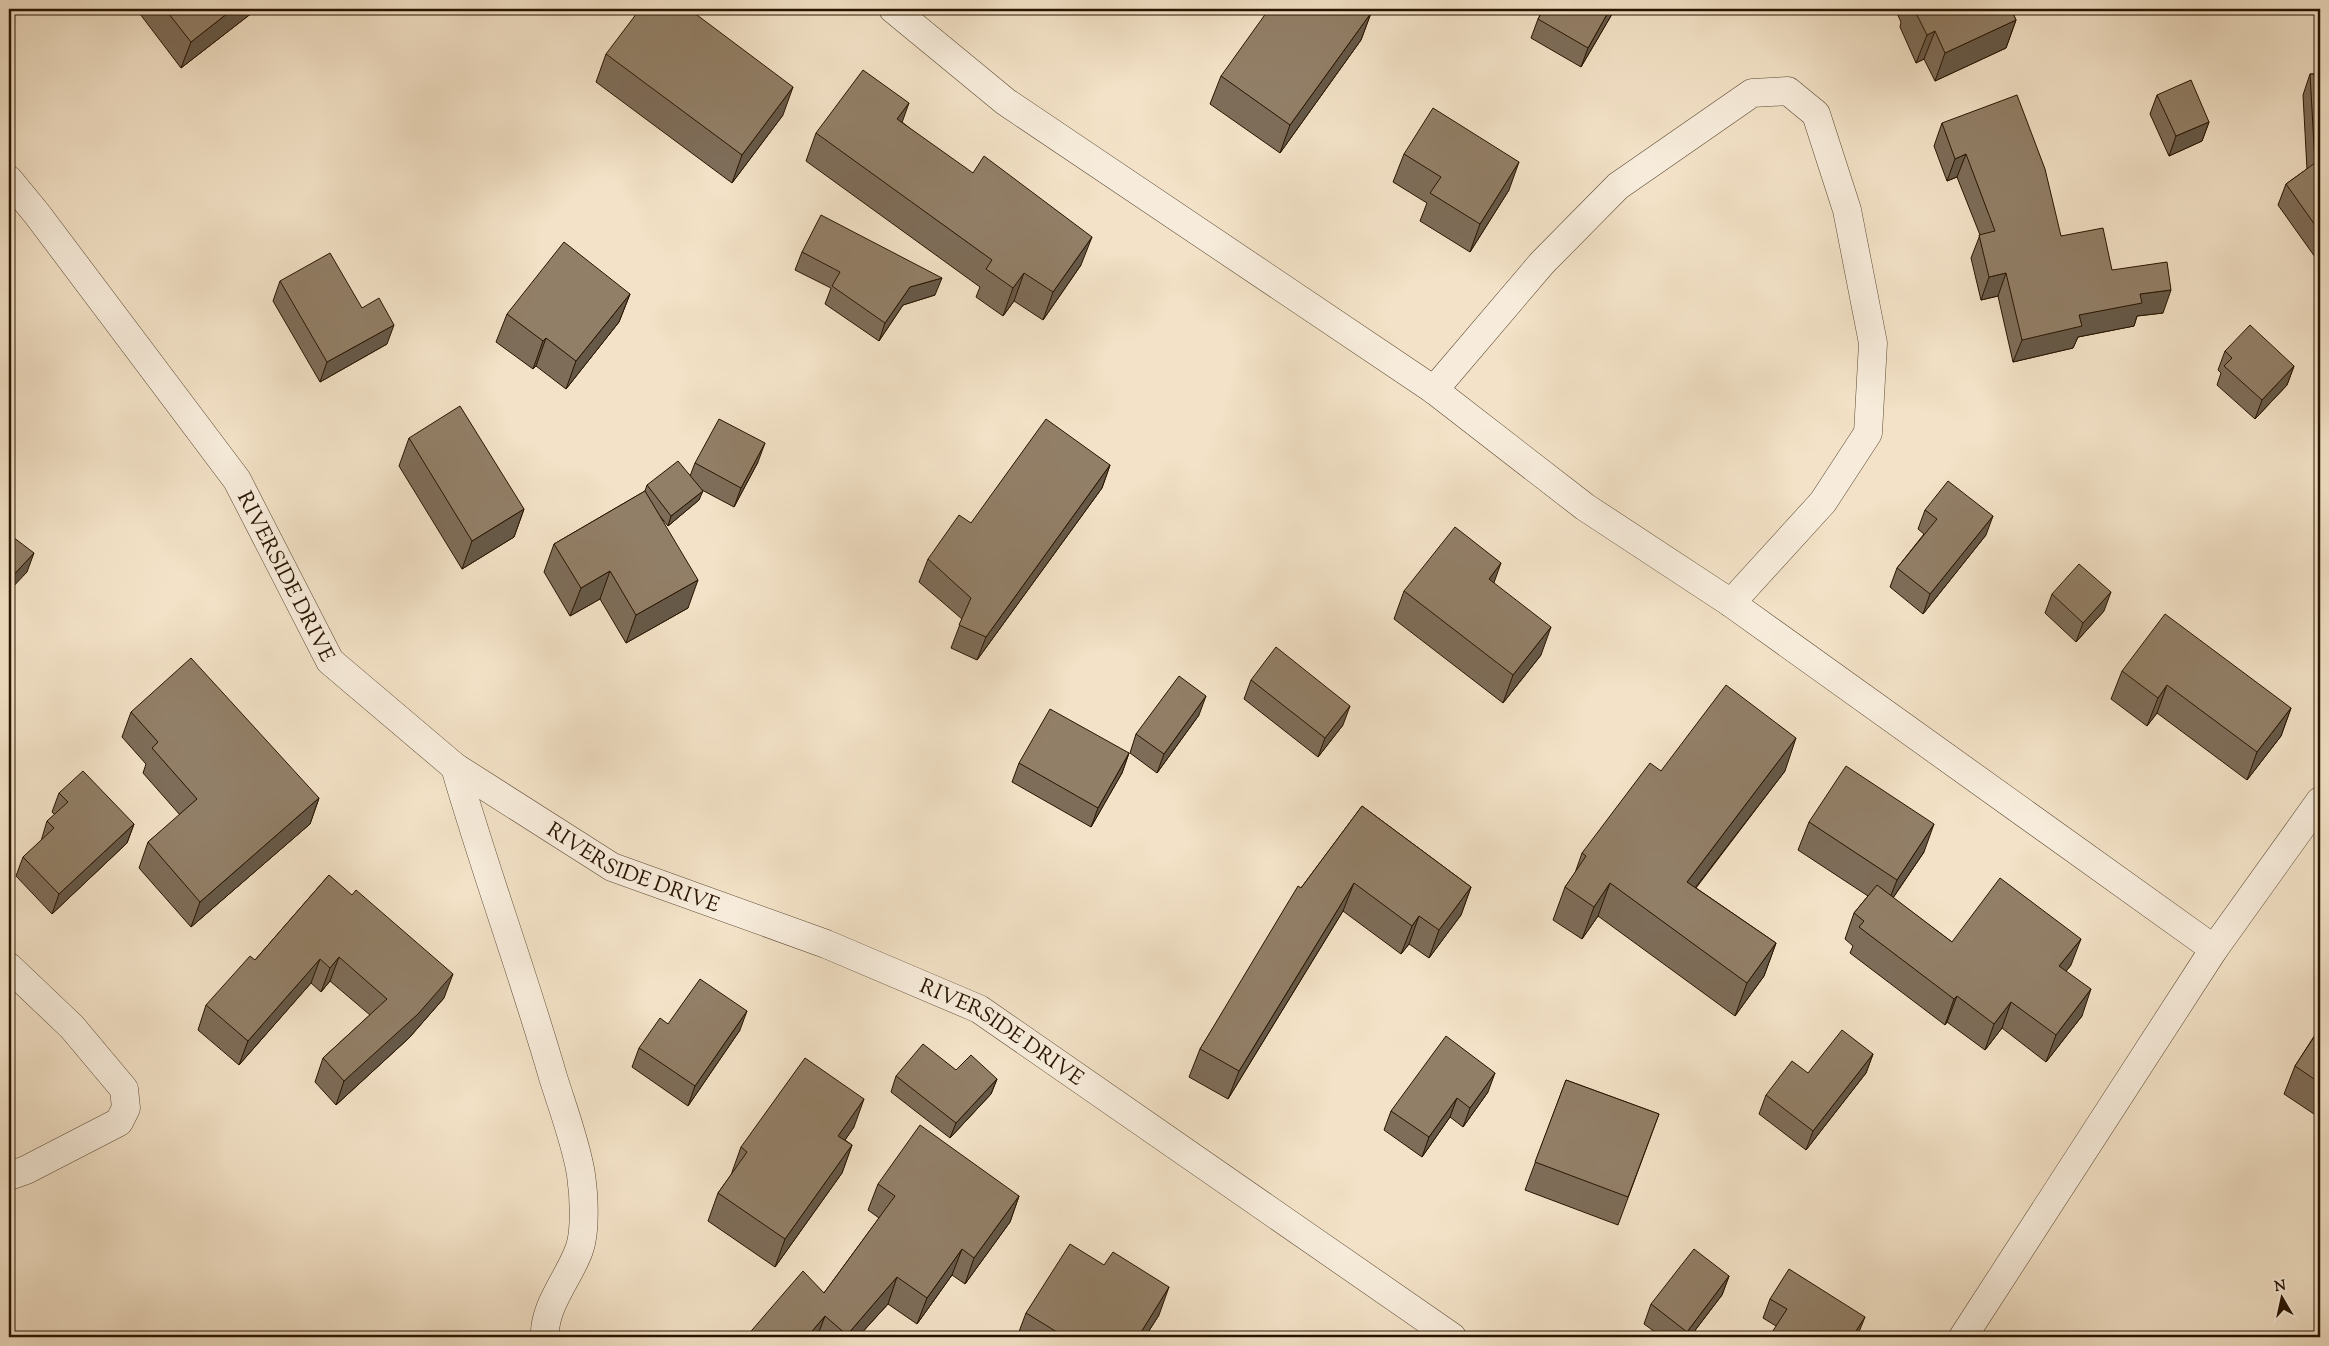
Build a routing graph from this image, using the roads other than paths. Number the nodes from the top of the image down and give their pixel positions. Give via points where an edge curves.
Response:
1 (893, 9) edge
2 (9, 180) edge
3 (1434, 390) junction
4 (1731, 603) junction
5 (455, 767) junction
6 (2320, 801) edge
7 (2214, 949) junction
8 (9, 967) edge
9 (9, 1176) edge
10 (545, 1337) edge
11 (1452, 1337) edge
12 (1962, 1337) edge

1 - 3 street via 1006,102
2 - 5 street, RIVERSIDE DRIVE via 38,214 236,480 330,661
3 - 4 street via 1585,507
3 - 4 street via 1542,263 1618,186 1752,94 1788,91 1816,114 1847,210 1873,344 1868,433 1823,502
4 - 7 street
5 - 10 street via 544,1044 581,1174 583,1218 580,1249 555,1301
5 - 11 street, RIVERSIDE DRIVE via 612,867 826,944 979,1010
6 - 7 street
7 - 12 street
8 - 9 street via 72,1027 124,1089 126,1108 119,1122

